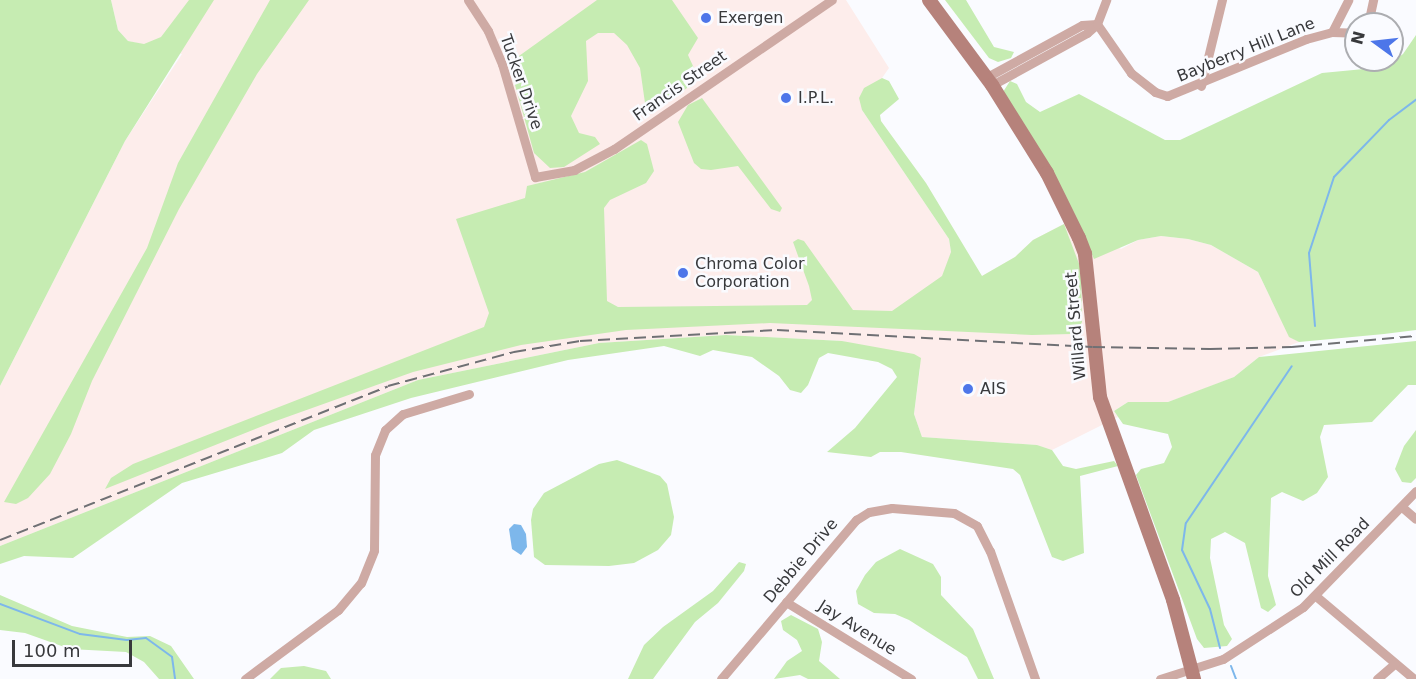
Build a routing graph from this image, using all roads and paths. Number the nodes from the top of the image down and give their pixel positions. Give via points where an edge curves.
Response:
1 (468, 0) edge
2 (832, 0) edge
3 (929, 0) edge
4 (1106, 0) edge
5 (1222, 0) edge
6 (1348, 0) edge
7 (1097, 24) junction
8 (1332, 32) junction
9 (1344, 32) edge
10 (989, 81) junction
11 (1201, 86) junction
12 (535, 177) joint
13 (469, 394) dead end
14 (1416, 491) edge
15 (1402, 507) junction
16 (1416, 519) edge
17 (1317, 597) junction
18 (786, 602) junction
19 (1394, 664) junction
20 (1193, 674) edge
21 (245, 679) edge
22 (722, 679) edge
23 (911, 679) edge
24 (1035, 679) edge
25 (1160, 679) edge
26 (1377, 679) edge
27 (1414, 679) edge

1 - 12 street, Tucker Drive via 488,31 502,64
2 - 12 street, Francis Street via 614,149 574,170
3 - 10 street, Willard Street
4 - 7 street
5 - 11 street
6 - 8 street, Bayberry Hill Lane
7 - 10 street
7 - 11 street, Bayberry Hill Lane via 1129,70 1155,92 1174,96
8 - 9 street, Bayberry Hill Lane
8 - 11 street, Bayberry Hill Lane
10 - 20 street, Willard Street via 1047,173 1086,255 1100,397 1165,577
13 - 21 street via 403,414 385,430 375,455 374,550 361,583 338,610
14 - 15 street, Old Mill Road
15 - 16 street
15 - 17 street, Old Mill Road
17 - 19 street
17 - 20 street, Old Mill Road via 1231,655
18 - 22 street, Debbie Drive
18 - 23 street, Jay Avenue
18 - 24 street, Debbie Drive via 862,516 892,508 960,515 977,526 988,544
19 - 26 street
19 - 27 street
20 - 25 street, Old Mill Road

